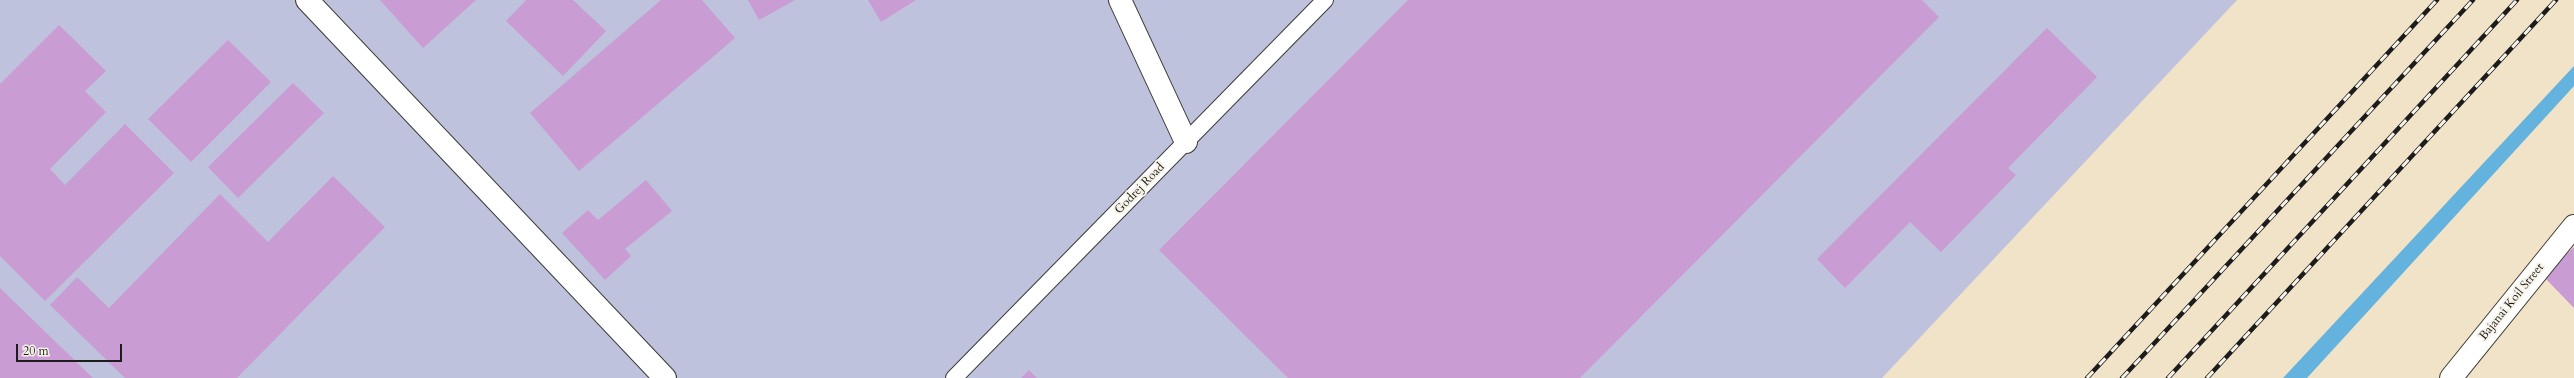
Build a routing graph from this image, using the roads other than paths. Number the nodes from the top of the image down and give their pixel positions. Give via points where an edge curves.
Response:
1 (307, 0) edge
2 (1120, 0) edge
3 (1325, 0) edge
4 (1186, 142) junction
5 (2574, 226) edge
6 (665, 378) edge
7 (954, 378) edge
8 (2451, 378) edge

1 - 6 street
2 - 4 street
3 - 4 lane, Godrej Road
4 - 7 lane, Godrej Road
5 - 8 street, Bajanai Koil Street

